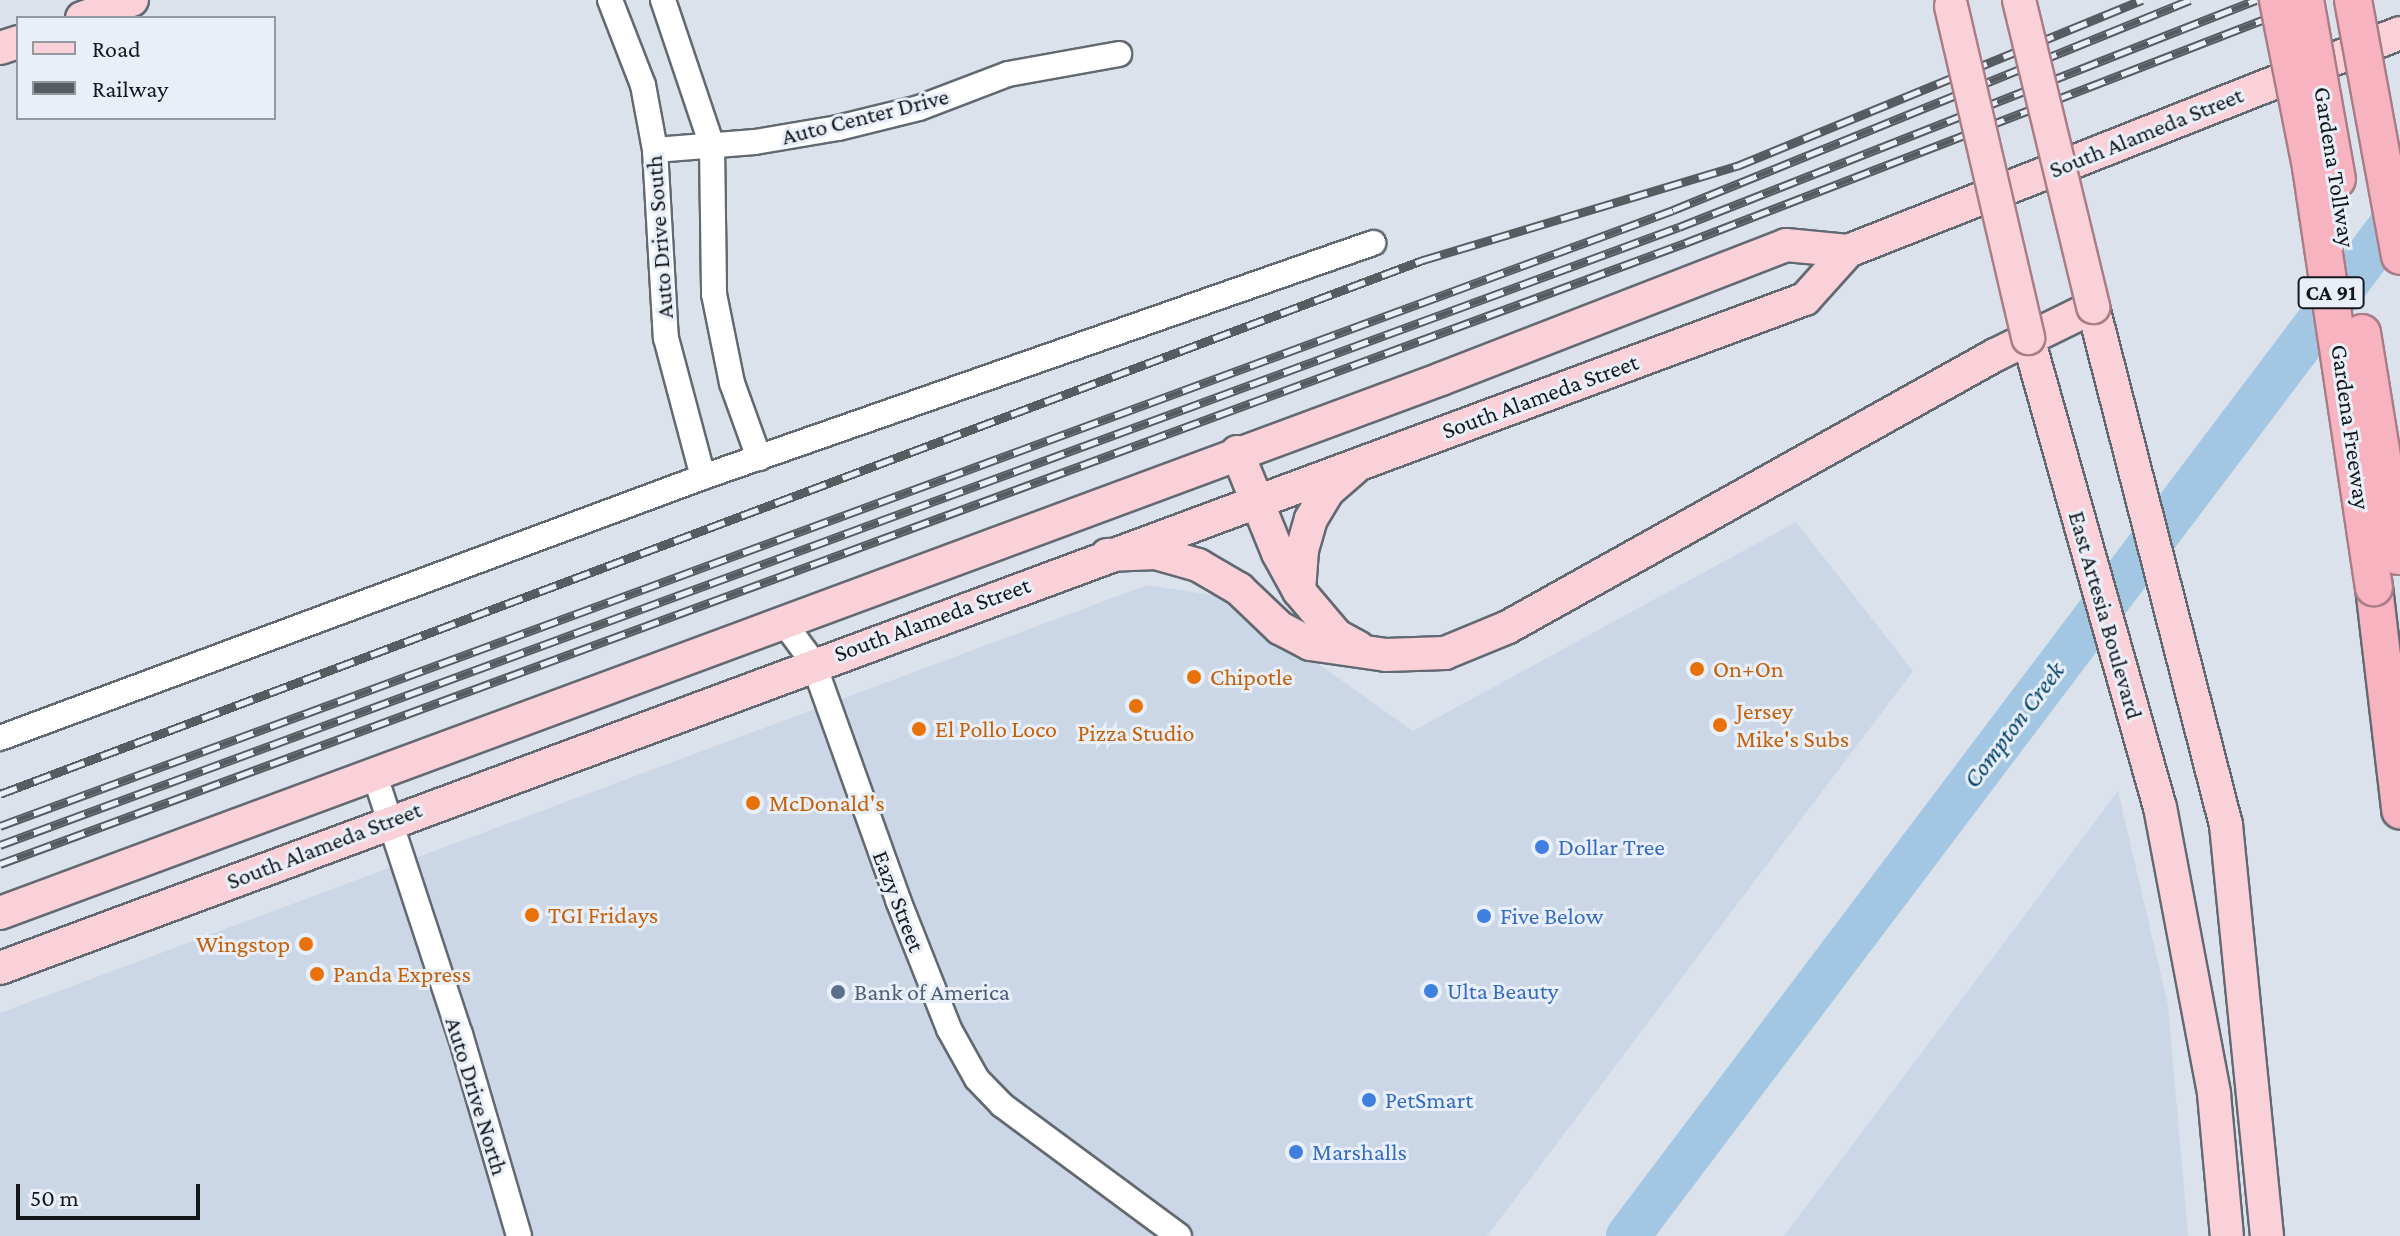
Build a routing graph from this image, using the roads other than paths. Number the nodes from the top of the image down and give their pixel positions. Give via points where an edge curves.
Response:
1 (132, 0) edge
2 (610, 0) edge
3 (663, 0) edge
4 (2019, 0) edge
5 (2278, 0) edge
6 (2305, 0) edge
7 (2353, 0) edge
8 (1950, 2) edge
9 (88, 16) edge
10 (2400, 33) edge
11 (1119, 54) dead end
12 (712, 146) junction
13 (655, 150) junction
14 (1373, 243) dead end
15 (1848, 251) junction
16 (2400, 256) edge
17 (2093, 307) junction
18 (2028, 338) junction
19 (1237, 452) junction
20 (759, 458) junction
21 (1363, 460) junction
22 (703, 477) junction
23 (1256, 500) junction
24 (1107, 555) junction
25 (2390, 572) edge
26 (1299, 591) junction
27 (782, 620) junction
28 (1361, 648) junction
29 (813, 662) junction
30 (0, 738) edge
31 (374, 773) junction
32 (2400, 810) edge
33 (388, 821) junction
34 (0, 913) edge
35 (0, 968) edge
36 (2253, 1087) junction
37 (2214, 1094) junction
38 (519, 1236) edge
39 (1179, 1236) edge
40 (2227, 1236) edge
41 (2267, 1236) edge

1 - 9 main road
2 - 13 street, Auto Drive South via 643,85
3 - 12 street
4 - 17 main road, bridge
5 - 25 highway, Gardena Freeway / CA 91, bridge
6 - 25 highway, Gardena Tollway, bridge
7 - 16 highway, bridge
8 - 18 main road, East Artesia Boulevard, bridge
10 - 15 main road, South Alameda Street
11 - 12 street, Auto Center Drive via 1008,74 919,108 838,128
12 - 13 street, Auto Center Drive
12 - 20 street via 714,294 732,383
13 - 22 street, Auto Drive South via 666,338
14 - 20 street
15 - 19 main road, South Alameda Street via 1786,245
15 - 21 main road, South Alameda Street via 1805,299
17 - 18 main road
17 - 36 main road via 2226,825
18 - 28 main road via 1479,642 1416,656
18 - 37 main road, East Artesia Boulevard via 2160,807
19 - 23 main road
19 - 27 main road, South Alameda Street
20 - 22 street
21 - 23 main road, South Alameda Street
21 - 26 main road via 1328,491 1311,519
22 - 30 street
23 - 24 main road, South Alameda Street
23 - 26 main road
24 - 28 main road via 1156,553 1198,565 1239,589 1280,628 1310,644
24 - 29 main road, South Alameda Street
25 - 32 highway, Gardena Freeway / CA 91
26 - 28 main road via 1337,636
27 - 29 street, Eazy Street
27 - 31 main road, South Alameda Street
29 - 33 main road, South Alameda Street
29 - 39 street, Eazy Street via 898,900 949,1029 977,1079 1002,1105
31 - 33 street, Auto Drive North
31 - 34 main road, South Alameda Street
33 - 35 main road, South Alameda Street
33 - 38 street, Auto Drive North via 460,1034
36 - 37 main road
36 - 41 main road
37 - 40 main road, East Artesia Boulevard

